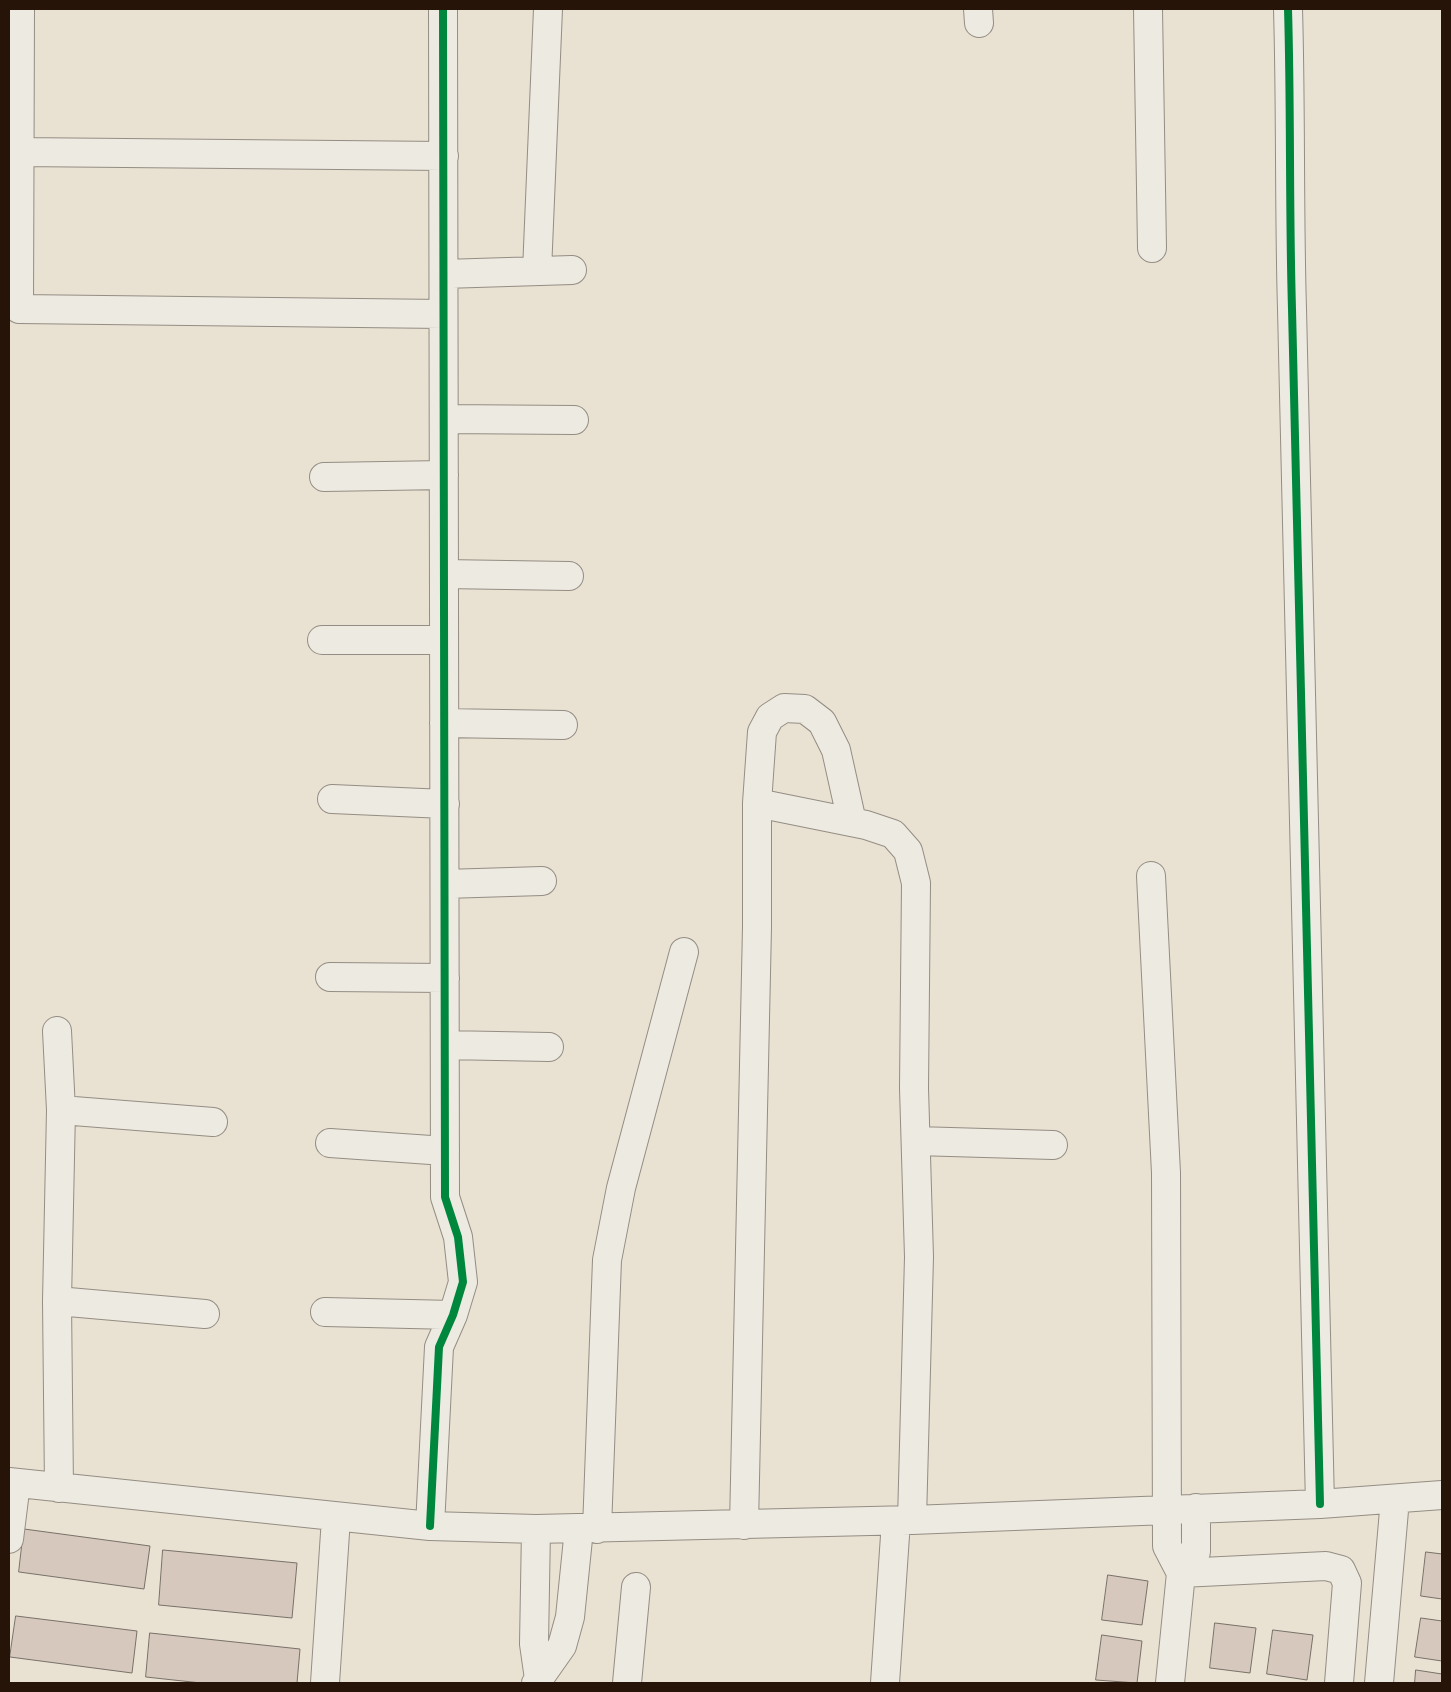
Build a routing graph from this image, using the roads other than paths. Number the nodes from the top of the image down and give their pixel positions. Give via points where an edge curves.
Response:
1 (20, 9) edge
2 (443, 9) edge
3 (548, 9) edge
4 (1148, 9) edge
5 (1288, 9) edge
6 (19, 152) junction
7 (444, 156) junction
8 (1152, 248) dead end
9 (572, 270) dead end
10 (537, 271) junction
11 (444, 274) junction
12 (444, 314) junction
13 (444, 419) junction
14 (574, 420) dead end
15 (444, 475) junction
16 (324, 477) dead end
17 (444, 574) junction
18 (569, 576) dead end
19 (322, 640) dead end
20 (444, 640) junction
21 (444, 723) junction
22 (563, 725) dead end
23 (332, 799) dead end
24 (757, 803) junction
25 (444, 804) junction
26 (852, 822) junction
27 (1151, 876) dead end
28 (542, 881) dead end
29 (445, 884) junction
30 (684, 952) dead end
31 (330, 977) dead end
32 (445, 978) junction
33 (57, 1031) dead end
34 (445, 1045) junction
35 (549, 1047) dead end
36 (61, 1110) junction
37 (213, 1122) dead end
38 (916, 1141) junction
39 (330, 1143) dead end
40 (1053, 1145) dead end
41 (445, 1151) junction
42 (57, 1301) junction
43 (325, 1312) dead end
44 (205, 1314) dead end
45 (453, 1315) junction
46 (13, 1482) edge
47 (59, 1488) junction
48 (1442, 1495) edge
49 (1395, 1499) junction
50 (1320, 1504) junction
51 (1196, 1508) junction
52 (1167, 1510) junction
53 (336, 1518) junction
54 (904, 1521) junction
55 (744, 1525) junction
56 (430, 1526) junction
57 (536, 1529) junction
58 (588, 1529) junction
59 (9, 1539) edge
60 (1181, 1573) junction
61 (636, 1587) dead end
62 (538, 1681) edge
63 (325, 1683) edge
64 (627, 1683) edge
65 (885, 1683) edge
66 (1170, 1683) edge
67 (1338, 1683) edge
68 (1378, 1683) edge

1 - 6 street
2 - 7 street
3 - 10 street
4 - 8 street
5 - 50 street via 1291,302
6 - 7 street
6 - 12 street via 19,310
7 - 11 street
9 - 10 street
10 - 11 street
11 - 12 street
12 - 13 street
13 - 14 street
13 - 15 street
15 - 16 street
15 - 17 street
17 - 18 street
17 - 20 street
19 - 20 street
20 - 21 street
21 - 22 street
21 - 25 street
23 - 25 street
24 - 26 street
24 - 26 street via 762,732 770,717 784,708 804,710 822,722 836,750
24 - 55 street
25 - 29 street
26 - 38 street via 892,834 908,850 916,883
27 - 52 street via 1166,1173
28 - 29 street
29 - 32 street
30 - 58 street via 621,1188 607,1260
31 - 32 street
32 - 34 street
33 - 36 street
34 - 35 street
34 - 41 street
36 - 37 street
36 - 42 street
38 - 40 street
38 - 54 street via 918,1257
39 - 41 street
41 - 45 street via 445,1197 458,1237 463,1282
42 - 44 street
42 - 47 street
43 - 45 street
45 - 56 street via 439,1347
46 - 47 street
46 - 59 street
47 - 53 street
48 - 49 street
49 - 50 street
49 - 68 street
50 - 51 street
51 - 52 street
51 - 60 street via 1196,1552
52 - 54 street
52 - 60 street via 1168,1551
53 - 56 street
53 - 63 street
54 - 55 street
54 - 65 street
55 - 58 street
56 - 57 street
57 - 58 street
57 - 62 street via 534,1644
58 - 62 street via 562,1646
60 - 66 street
60 - 67 street via 1326,1566 1341,1570 1347,1583
61 - 64 street

